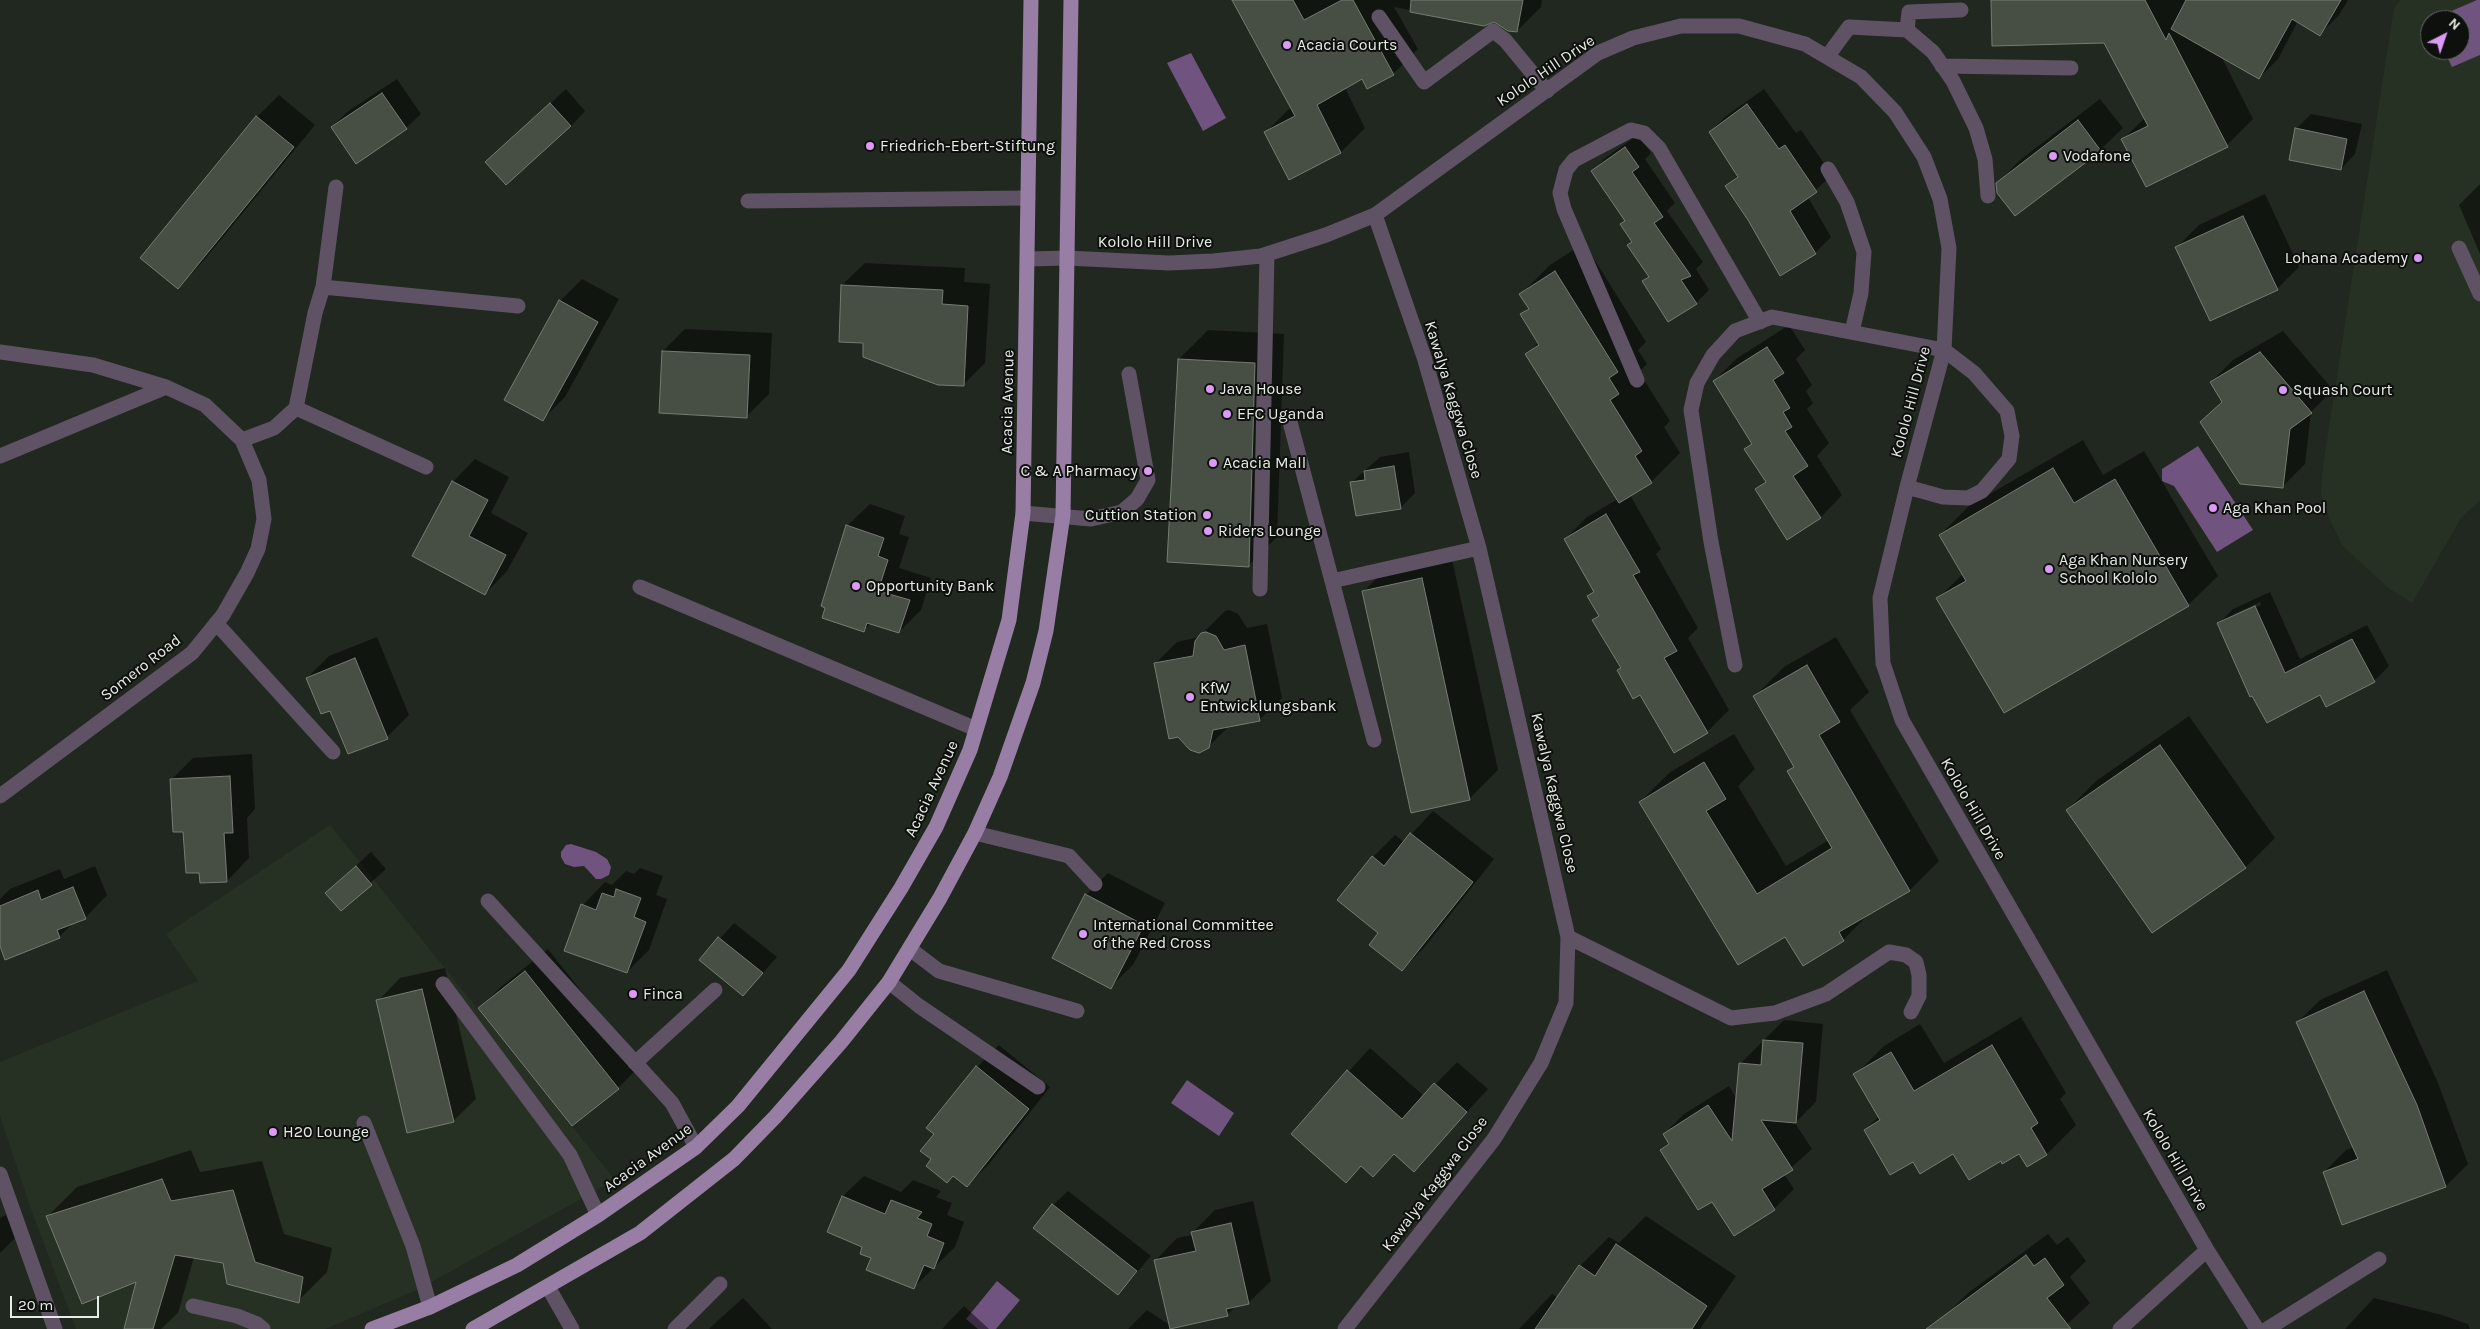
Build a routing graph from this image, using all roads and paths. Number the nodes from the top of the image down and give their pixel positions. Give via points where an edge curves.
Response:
1 (1031, 0) edge
2 (1071, 0) edge
3 (1961, 10) dead end
4 (1379, 17) dead end
5 (1907, 30) junction
6 (1827, 57) junction
7 (1942, 66) junction
8 (2071, 68) dead end
9 (1547, 91) junction
10 (1828, 169) dead end
11 (336, 187) dead end
12 (1988, 196) dead end
13 (1028, 198) junction
14 (748, 200) dead end
15 (1375, 215) junction
16 (2459, 248) dead end
17 (1267, 254) junction
18 (1067, 258) junction
19 (1028, 259) junction
20 (323, 287) junction
21 (2480, 294) edge
22 (518, 306) dead end
23 (1760, 322) junction
24 (1852, 332) junction
25 (1944, 350) junction
26 (0, 352) edge
27 (1129, 374) dead end
28 (1637, 380) dead end
29 (166, 387) junction
30 (296, 408) junction
31 (1290, 422) dead end
32 (242, 440) junction
33 (0, 456) edge
34 (426, 467) dead end
35 (1907, 487) junction
36 (1023, 513) junction
37 (1063, 515) junction
38 (1479, 548) junction
39 (1332, 582) junction
40 (640, 587) dead end
41 (1260, 589) dead end
42 (216, 623) junction
43 (1735, 665) dead end
44 (976, 729) junction
45 (1374, 740) dead end
46 (332, 752) dead end
47 (0, 796) edge
48 (975, 833) junction
49 (1095, 884) dead end
50 (488, 901) dead end
51 (1568, 937) junction
52 (910, 949) junction
53 (889, 982) junction
54 (443, 984) dead end
55 (715, 990) dead end
56 (1077, 1011) dead end
57 (1912, 1012) dead end
58 (635, 1063) junction
59 (1038, 1087) dead end
60 (364, 1123) dead end
61 (696, 1147) junction
62 (0, 1174) edge
63 (598, 1215) junction
64 (2207, 1250) junction
65 (2379, 1259) dead end
66 (720, 1284) dead end
67 (548, 1287) junction
68 (193, 1306) dead end
69 (430, 1307) junction
70 (55, 1329) edge
71 (263, 1329) edge
72 (372, 1329) edge
73 (473, 1329) edge
74 (572, 1329) edge
75 (675, 1329) edge
76 (1345, 1329) edge
77 (2120, 1329) edge
78 (2257, 1329) edge
79 (2267, 1329) edge

1 - 13 main road, Acacia Avenue
2 - 18 main road
3 - 5 street via 1909,12
4 - 9 street via 1424,82 1493,31 1505,40
5 - 6 street via 1850,27
5 - 7 street via 1933,52
6 - 9 street, Kololo Hill Drive via 1805,44 1739,26 1681,26 1633,38 1598,53
6 - 25 street, Kololo Hill Drive via 1861,78 1895,112 1924,157 1940,199 1949,248
7 - 8 street
7 - 12 street via 1976,128 1985,160
9 - 15 street, Kololo Hill Drive
10 - 24 street via 1847,202 1864,252 1861,293
11 - 20 street
13 - 14 street
13 - 19 main road, Acacia Avenue
15 - 17 street, Kololo Hill Drive
15 - 38 street, Kawalya Kaggwa Close via 1424,357
16 - 21 street
17 - 18 street, Kololo Hill Drive via 1169,263
17 - 41 street
18 - 19 street, Kololo Hill Drive
18 - 37 main road
19 - 36 main road, Acacia Avenue
20 - 22 street
20 - 30 street
23 - 24 street via 1772,317
23 - 28 street via 1659,148 1644,133 1631,130 1574,160 1566,170 1560,193
23 - 43 street via 1735,331 1713,356 1697,383 1691,410 1711,542
24 - 25 street
25 - 35 street, Kololo Hill Drive
25 - 35 street via 1974,374 2007,410 2012,436 2009,459 1982,491 1968,498 1943,497
26 - 29 street, Somero Road via 93,365
27 - 37 street via 1148,480 1137,499 1122,512 1091,519
29 - 32 street, Somero Road via 205,406
29 - 33 street
30 - 32 street via 274,428
30 - 34 street
31 - 39 street
32 - 42 street, Somero Road via 259,480 264,519 258,549
35 - 64 street, Kololo Hill Drive via 1880,598 1884,663 1902,720
36 - 37 street
36 - 44 main road, Acacia Avenue via 1009,620
37 - 48 main road via 1046,631 1033,683 1000,777
38 - 39 street
38 - 51 street, Kawalya Kaggwa Close
39 - 45 street
40 - 44 street
42 - 46 street
42 - 47 street, Somero Road via 192,653
44 - 61 main road, Acacia Avenue via 936,827 849,970 738,1106
48 - 49 street via 1069,856
48 - 52 main road
50 - 58 street
51 - 57 street via 1731,1018 1775,1013 1826,994 1888,952 1906,955 1916,962 1919,975 1919,996
51 - 76 street, Kawalya Kaggwa Close via 1566,1003 1541,1063 1494,1139
52 - 53 main road
52 - 56 street via 939,972
53 - 59 street
53 - 67 main road via 841,1042 734,1159 640,1233
54 - 63 street via 570,1155
55 - 58 street
58 - 61 street via 672,1103
60 - 69 street via 413,1246
61 - 63 main road, Acacia Avenue
62 - 70 street
63 - 69 main road, Acacia Avenue via 517,1265
64 - 77 street
64 - 78 street, Kololo Hill Drive
65 - 79 street
66 - 75 street
67 - 73 main road
67 - 74 street
68 - 71 street via 237,1316
69 - 72 main road, Acacia Avenue

